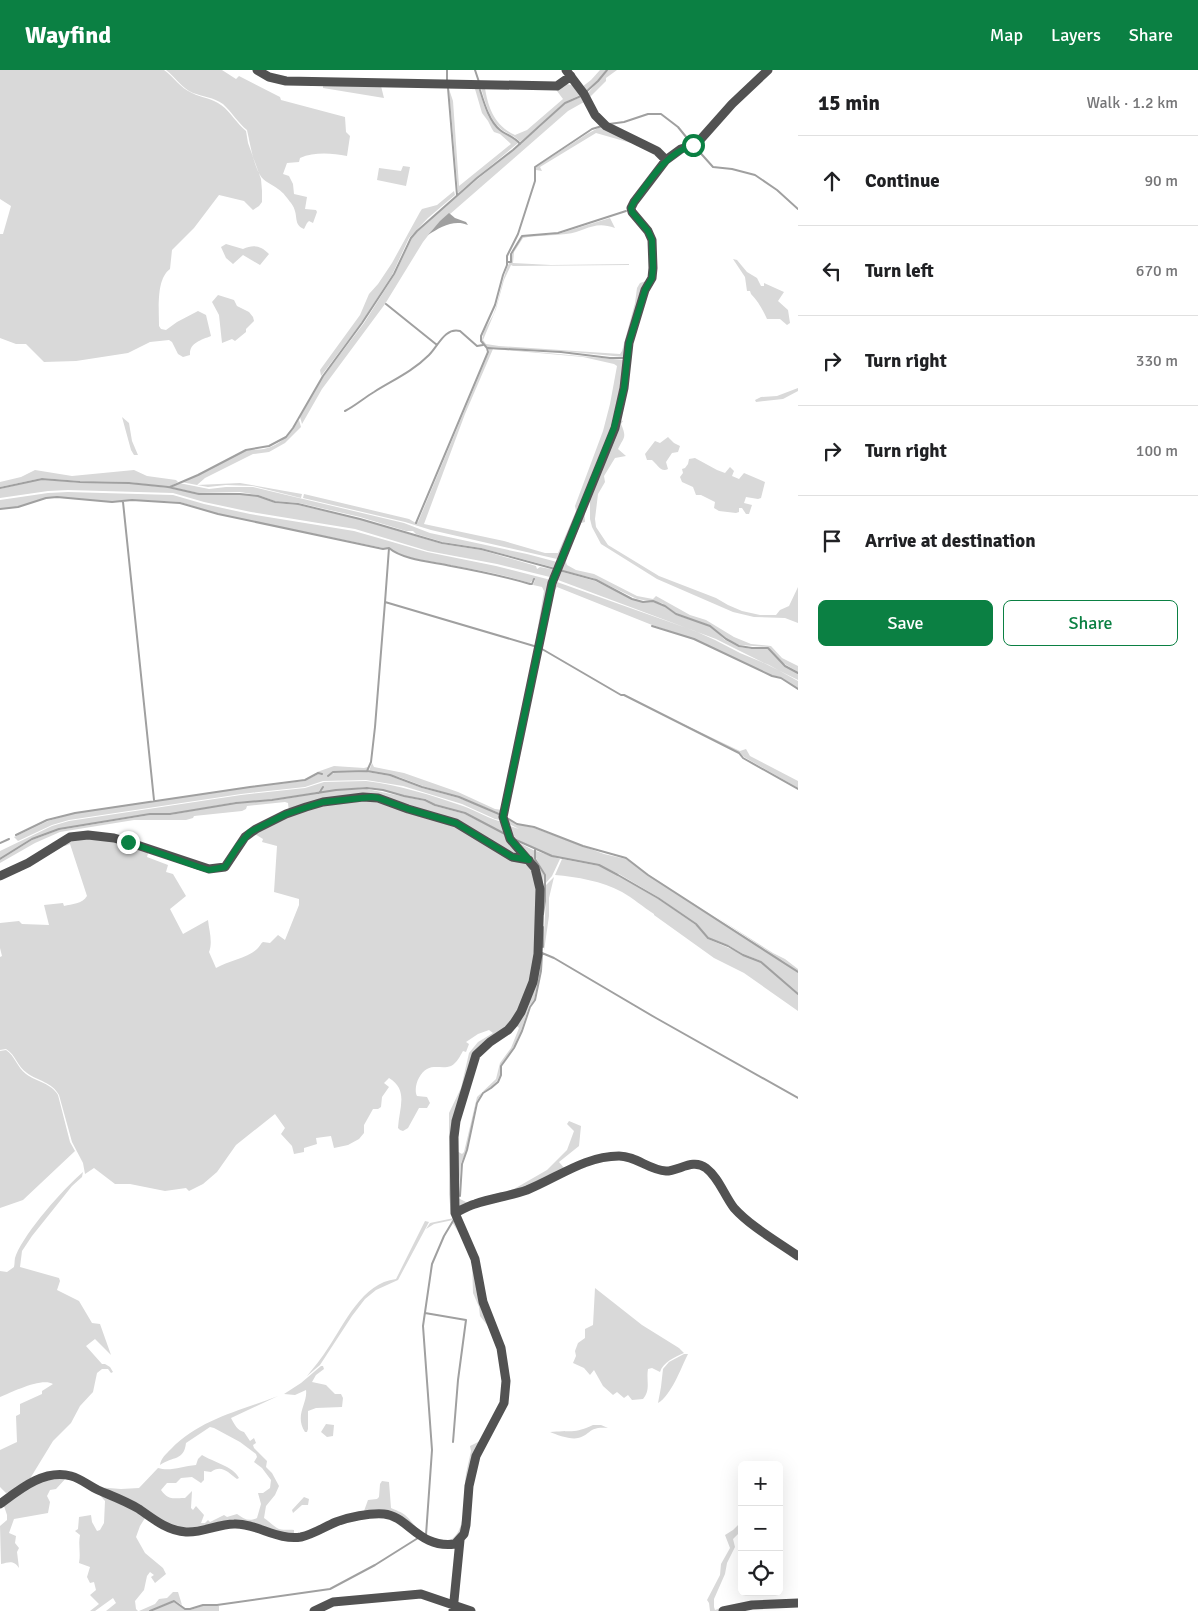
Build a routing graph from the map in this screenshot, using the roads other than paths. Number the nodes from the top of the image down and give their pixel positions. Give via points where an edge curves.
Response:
1 (257, 70) edge
2 (768, 70) edge
3 (568, 73) edge
4 (666, 160) junction
5 (529, 860) junction
6 (0, 876) edge
7 (455, 1214) junction
8 (798, 1256) edge
9 (0, 1504) edge
10 (460, 1540) junction
11 (798, 1603) edge
12 (454, 1608) edge
13 (314, 1611) edge
14 (471, 1611) edge
15 (723, 1611) edge

1 - 3 street via 286,81 557,86
2 - 4 street via 700,140
3 - 4 street via 595,115 606,126 656,151
4 - 5 street via 631,208 652,240 652,278 645,290 629,343 624,388 614,428 557,571 503,817 510,839
5 - 6 street via 512,857 456,823 378,798 363,797 306,807 256,829 245,837 225,867 209,870 128,842 88,834 70,837
5 - 7 street via 535,868 540,889 537,969 514,1023 482,1049 472,1064 454,1137
7 - 8 street via 475,1204 529,1189 604,1157 632,1158 670,1171 696,1164 712,1173 742,1216
7 - 10 street via 475,1259 483,1302 501,1348 506,1381 504,1403 476,1456 469,1486 466,1525
9 - 10 street via 36,1480 70,1476 117,1497 162,1524 186,1532 234,1524 299,1537 338,1522 385,1514 393,1516 424,1539 449,1544
10 - 12 street
11 - 15 street via 752,1605
12 - 13 street via 421,1594 333,1602
12 - 14 street

